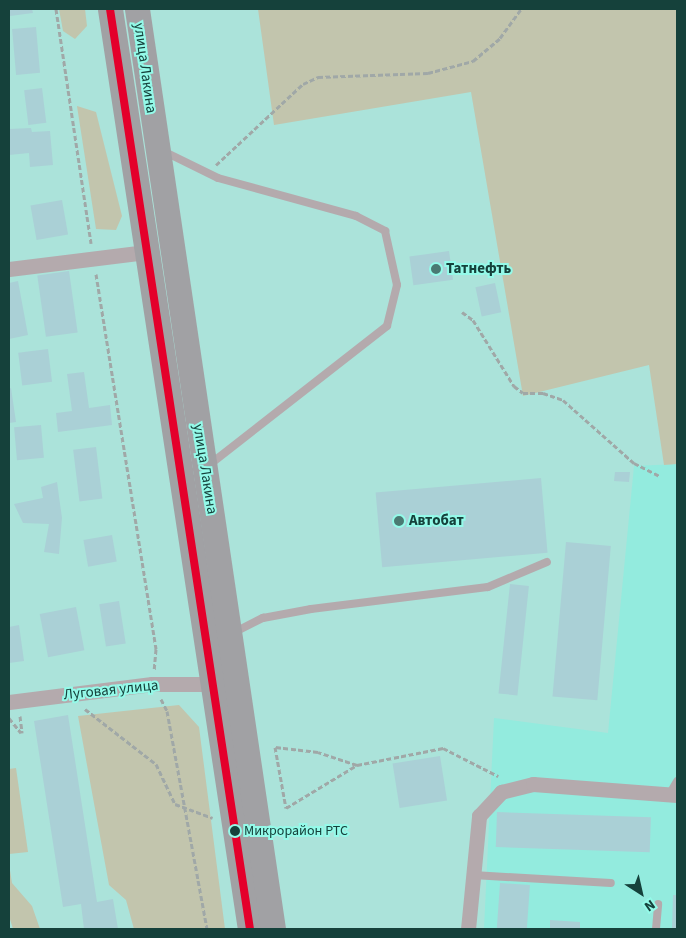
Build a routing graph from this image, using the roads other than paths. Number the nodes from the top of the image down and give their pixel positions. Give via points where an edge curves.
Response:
1 (110, 9) edge
2 (137, 9) edge
3 (156, 146) junction
4 (146, 252) junction
5 (9, 269) edge
6 (205, 469) junction
7 (547, 562) dead end
8 (229, 635) junction
9 (214, 684) junction
10 (9, 702) edge
11 (677, 781) edge
12 (673, 795) edge
13 (471, 875) junction
14 (612, 883) dead end
15 (658, 904) dead end
16 (250, 929) edge
17 (273, 929) edge
18 (468, 929) edge
19 (656, 929) edge

1 - 4 highway, улица Лакина
2 - 3 highway, улица Лакина
3 - 6 highway, улица Лакина
3 - 6 lane via 205,172 356,216 385,231 397,285 387,326
4 - 5 street
4 - 9 highway, улица Лакина
6 - 8 highway, улица Лакина
7 - 8 lane via 488,588 311,609 264,618
8 - 17 highway, улица Лакина
9 - 10 street, Луговая улица via 152,684
9 - 16 highway, улица Лакина
11 - 12 lane
12 - 13 street via 533,784 501,792 478,816
13 - 14 lane
13 - 18 street
15 - 19 lane

